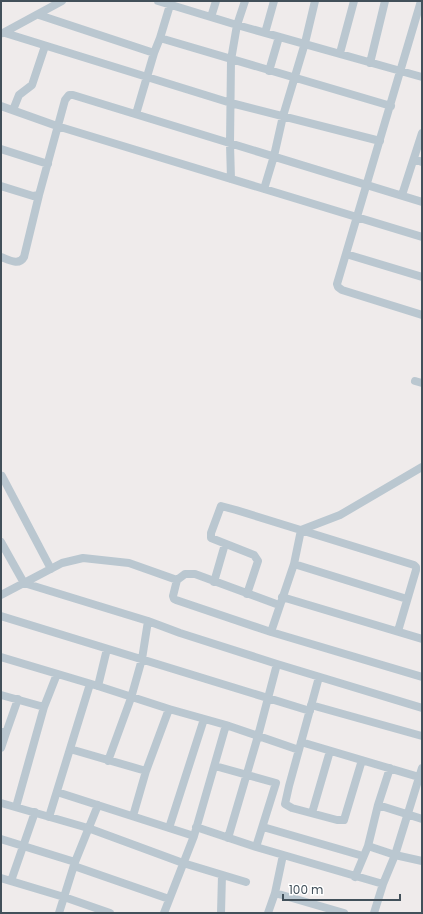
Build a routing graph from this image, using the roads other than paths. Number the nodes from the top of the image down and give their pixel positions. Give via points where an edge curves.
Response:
1 (62, 1) edge
2 (158, 1) edge
3 (216, 1) edge
4 (245, 1) edge
5 (274, 1) edge
6 (315, 1) edge
7 (354, 1) edge
8 (385, 1) edge
9 (421, 1) edge
10 (170, 5) junction
11 (39, 15) junction
12 (211, 17) junction
13 (237, 25) junction
14 (265, 33) junction
15 (3, 34) edge
16 (278, 37) junction
17 (160, 38) junction
18 (305, 44) junction
19 (45, 46) junction
20 (154, 53) junction
21 (340, 53) junction
22 (231, 60) junction
23 (370, 63) junction
24 (400, 70) junction
25 (269, 71) junction
26 (147, 77) junction
27 (422, 77) edge
28 (294, 78) junction
29 (231, 103) junction
30 (1, 106) edge
31 (390, 106) junction
32 (13, 110) junction
33 (136, 114) junction
34 (282, 116) junction
35 (57, 126) junction
36 (422, 133) edge
37 (380, 141) junction
38 (230, 144) junction
39 (1, 149) edge
40 (274, 156) junction
41 (414, 159) junction
42 (422, 162) edge
43 (48, 164) junction
44 (231, 179) junction
45 (367, 184) junction
46 (1, 186) edge
47 (264, 189) junction
48 (39, 195) junction
49 (402, 195) junction
50 (422, 202) edge
51 (357, 217) junction
52 (422, 237) edge
53 (346, 254) junction
54 (1, 257) edge
55 (422, 278) edge
56 (422, 315) edge
57 (422, 467) edge
58 (2, 476) dead end
59 (301, 530) junction
60 (1, 542) edge
61 (225, 544) junction
62 (9, 556) junction
63 (1, 560) edge
64 (294, 564) junction
65 (51, 569) junction
66 (177, 580) junction
67 (214, 582) junction
68 (24, 583) junction
69 (247, 594) junction
70 (1, 595) edge
71 (282, 597) junction
72 (407, 599) junction
73 (279, 605) junction
74 (1, 616) edge
75 (148, 621) junction
76 (398, 631) junction
77 (271, 632) junction
78 (422, 639) edge
79 (107, 649) junction
80 (1, 657) edge
81 (142, 659) junction
82 (277, 664) junction
83 (57, 674) junction
84 (319, 677) junction
85 (422, 677) edge
86 (94, 685) junction
87 (1, 695) edge
88 (268, 697) junction
89 (131, 698) junction
90 (18, 699) junction
91 (44, 707) junction
92 (311, 708) junction
93 (422, 708) edge
94 (169, 710) junction
95 (204, 719) junction
96 (226, 725) junction
97 (4, 733) edge
98 (258, 736) junction
99 (422, 736) edge
100 (300, 746) junction
101 (1, 748) edge
102 (70, 750) junction
103 (330, 751) junction
104 (362, 760) junction
105 (108, 761) junction
106 (215, 766) junction
107 (390, 768) junction
108 (422, 768) edge
109 (146, 771) junction
110 (246, 775) junction
111 (421, 778) edge
112 (276, 783) junction
113 (289, 786) junction
114 (57, 792) junction
115 (1, 803) edge
116 (98, 805) junction
117 (378, 805) junction
118 (16, 807) junction
119 (35, 812) junction
120 (312, 813) junction
121 (408, 815) junction
122 (133, 816) junction
123 (49, 817) junction
124 (422, 820) edge
125 (196, 827) junction
126 (263, 827) junction
127 (88, 828) junction
128 (169, 828) junction
129 (194, 836) junction
130 (228, 838) junction
131 (1, 839) edge
132 (24, 846) junction
133 (368, 846) junction
134 (256, 847) junction
135 (395, 855) junction
136 (284, 856) junction
137 (363, 856) junction
138 (422, 861) edge
139 (183, 863) junction
140 (74, 864) junction
141 (222, 876) junction
142 (355, 876) junction
143 (1, 878) edge
144 (11, 881) junction
145 (246, 882) dead end
146 (383, 884) junction
147 (275, 893) junction
148 (64, 897) junction
149 (169, 899) junction
150 (59, 913) edge
151 (110, 913) edge
152 (164, 913) edge
153 (221, 913) edge
154 (268, 913) edge
155 (344, 913) edge
156 (374, 913) edge

1 - 11 street
2 - 10 street
3 - 12 street
4 - 13 street
5 - 14 street
6 - 18 street
7 - 21 street
8 - 23 street
9 - 24 street
10 - 12 street
10 - 17 street
11 - 15 street
11 - 20 street
12 - 13 street
13 - 14 street
13 - 22 street
14 - 16 street
15 - 19 street
16 - 18 street
16 - 25 street
17 - 20 street
17 - 22 street
18 - 21 street
18 - 28 street
19 - 26 street
19 - 32 street via 32,85 19,95
20 - 26 street
21 - 23 street
22 - 25 street
22 - 29 street
23 - 24 street
24 - 27 street
24 - 31 street
25 - 28 street
26 - 29 street
26 - 33 street
28 - 31 street
28 - 34 street
29 - 34 street
29 - 38 street
30 - 32 street
31 - 37 street
32 - 35 street
33 - 35 street via 69,95
33 - 38 street
34 - 37 street
34 - 40 street
35 - 43 street
35 - 44 street
36 - 41 street
37 - 45 street
38 - 40 street
38 - 44 street
39 - 43 street
40 - 45 street
40 - 47 street
41 - 42 street
41 - 49 street
43 - 48 street
44 - 47 street
45 - 49 street
45 - 51 street
46 - 48 street via 33,196
47 - 51 street
48 - 54 street via 22,261
49 - 50 street
51 - 52 street
51 - 53 street
53 - 55 street
53 - 56 street via 338,287
57 - 59 street via 340,515
58 - 65 street
59 - 61 street via 221,506 210,536
59 - 64 street
59 - 72 street via 414,565 416,570
60 - 62 street
61 - 67 street
61 - 69 street via 257,558
62 - 63 street
62 - 68 street
64 - 71 street
64 - 72 street
65 - 66 street via 62,563 83,558 129,563
65 - 68 street
66 - 67 street via 189,574
66 - 77 street via 174,599
67 - 69 street
68 - 70 street
68 - 75 street
69 - 73 street
71 - 73 street
71 - 76 street
72 - 76 street
73 - 77 street
74 - 79 street
75 - 81 street
75 - 82 street
76 - 78 street
77 - 85 street
79 - 81 street
79 - 86 street
80 - 83 street
81 - 88 street
81 - 89 street
82 - 84 street
82 - 88 street
83 - 86 street
83 - 91 street
84 - 92 street
84 - 93 street
86 - 89 street
86 - 102 street
87 - 90 street
88 - 92 street
88 - 98 street
89 - 94 street
89 - 105 street
90 - 91 street
90 - 97 street
91 - 118 street
92 - 99 street
92 - 100 street
94 - 95 street
94 - 109 street
95 - 96 street
95 - 128 street
96 - 98 street
96 - 106 street
97 - 101 street
98 - 100 street
98 - 110 street
100 - 103 street
100 - 113 street
102 - 105 street
102 - 114 street
103 - 104 street
103 - 120 street
104 - 107 street
104 - 120 street via 344,820
105 - 109 street
106 - 110 street
106 - 125 street
107 - 111 street
107 - 117 street
108 - 111 street
109 - 122 street
110 - 112 street
110 - 130 street
111 - 121 street
112 - 113 street
112 - 126 street
113 - 120 street via 285,804
114 - 116 street
114 - 123 street
115 - 118 street
116 - 122 street
116 - 127 street
117 - 121 street
117 - 133 street
118 - 119 street
119 - 123 street
119 - 132 street
121 - 124 street
121 - 135 street
122 - 128 street
123 - 127 street
125 - 129 street
125 - 130 street
126 - 134 street
126 - 137 street
127 - 139 street
127 - 140 street
128 - 129 street
129 - 139 street
130 - 134 street
131 - 132 street
132 - 140 street
132 - 144 street
133 - 135 street
133 - 137 street
134 - 136 street
135 - 138 street
135 - 146 street
136 - 142 street
136 - 147 street
137 - 142 street
139 - 141 street
139 - 149 street
140 - 148 street
140 - 149 street
141 - 145 street
141 - 153 street
142 - 146 street
143 - 144 street
144 - 148 street
146 - 156 street
147 - 154 street
147 - 155 street
148 - 150 street
148 - 151 street
149 - 152 street

